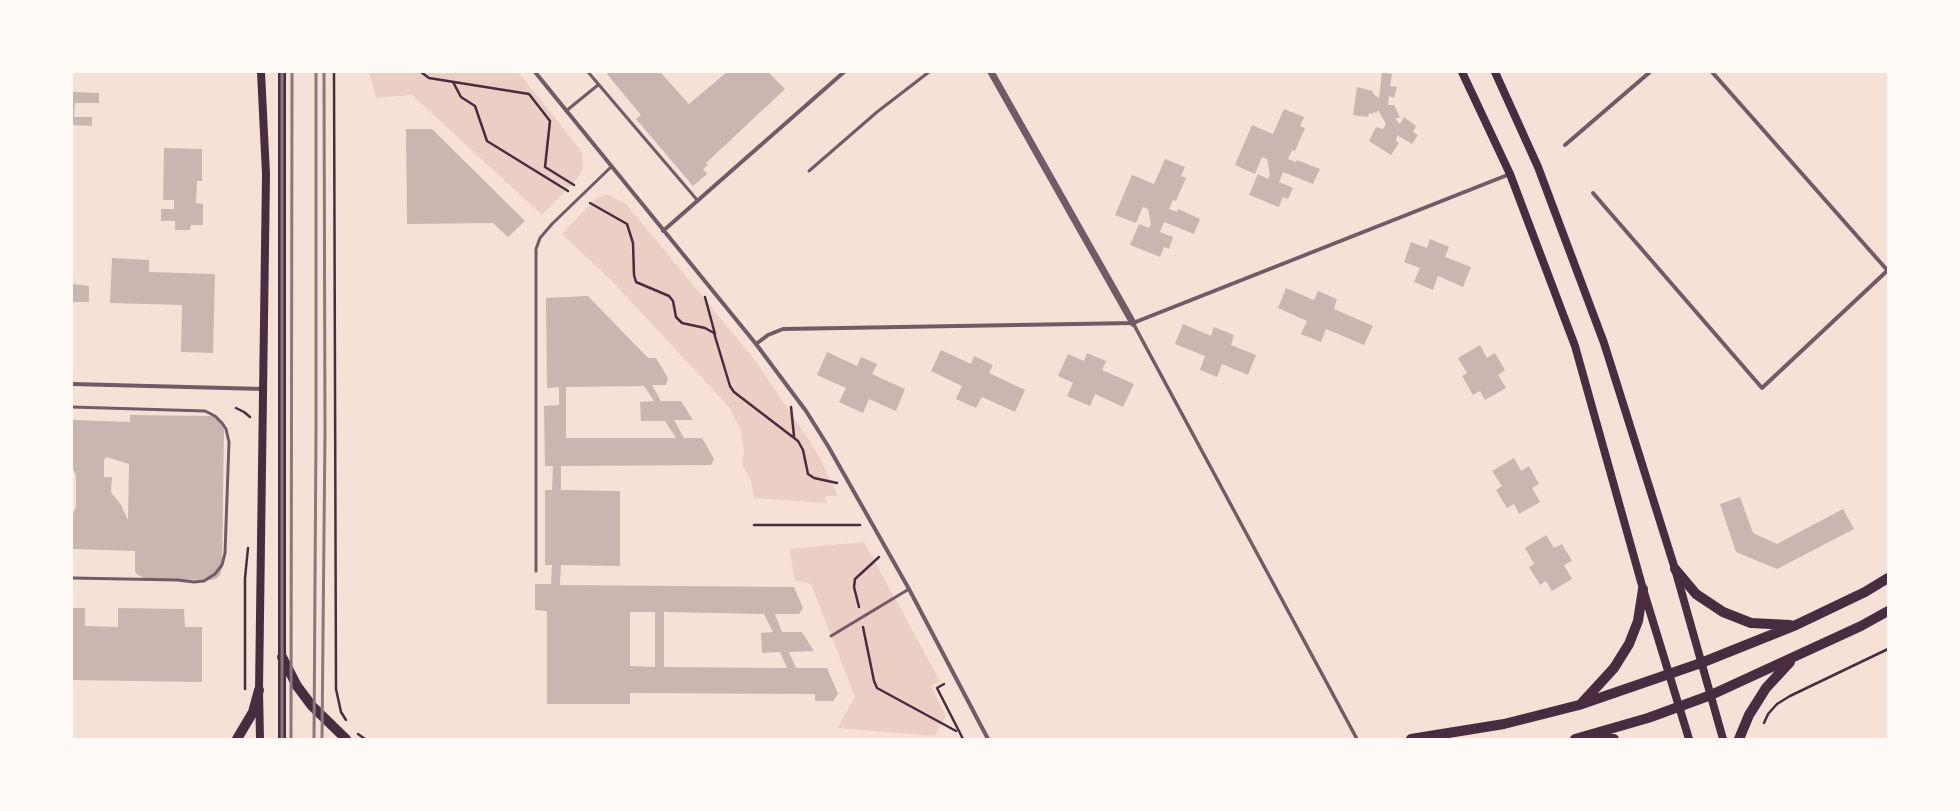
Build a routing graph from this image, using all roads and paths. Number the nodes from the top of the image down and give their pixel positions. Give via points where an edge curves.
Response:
1 (261, 72) edge
2 (282, 72) edge
3 (334, 72) edge
4 (421, 72) edge
5 (534, 72) edge
6 (588, 72) edge
7 (844, 72) edge
8 (929, 72) edge
9 (990, 72) edge
10 (1462, 72) edge
11 (1495, 72) edge
12 (1650, 72) edge
13 (1712, 72) edge
14 (453, 81) junction
15 (598, 85) junction
16 (566, 112) junction
17 (1565, 145) dead end
18 (611, 168) junction
19 (809, 171) dead end
20 (1510, 174) junction
21 (574, 186) dead end
22 (568, 191) dead end
23 (1593, 193) dead end
24 (698, 201) junction
25 (590, 203) dead end
26 (663, 231) junction
27 (1888, 270) edge
28 (704, 294) dead end
29 (1133, 323) junction
30 (717, 339) junction
31 (756, 344) junction
32 (72, 384) edge
33 (264, 389) junction
34 (790, 404) dead end
35 (72, 407) edge
36 (236, 408) dead end
37 (251, 419) dead end
38 (794, 436) junction
39 (837, 483) dead end
40 (754, 525) dead end
41 (860, 525) dead end
42 (249, 540) dead end
43 (879, 557) dead end
44 (1675, 569) junction
45 (536, 571) dead end
46 (72, 578) edge
47 (1888, 578) edge
48 (909, 589) junction
49 (1643, 589) junction
50 (859, 608) dead end
51 (1888, 611) edge
52 (863, 625) dead end
53 (1796, 625) junction
54 (831, 636) dead end
55 (1888, 649) edge
56 (1796, 656) junction
57 (282, 657) junction
58 (1701, 663) junction
59 (1670, 674) junction
60 (944, 684) dead end
61 (259, 690) junction
62 (245, 695) dead end
63 (1711, 695) junction
64 (1580, 705) junction
65 (1680, 706) junction
66 (1764, 723) dead end
67 (349, 725) dead end
68 (956, 731) dead end
69 (237, 739) edge
70 (260, 739) edge
71 (282, 739) edge
72 (346, 739) edge
73 (963, 739) edge
74 (988, 739) edge
75 (1357, 739) edge
76 (1410, 739) edge
77 (1577, 739) edge
78 (1614, 739) edge
79 (1689, 739) edge
80 (1723, 739) edge
81 (1739, 739) edge

1 - 33 main road via 266,174
2 - 57 main road
3 - 67 path via 336,689 341,712
4 - 14 path via 429,78
5 - 16 street
6 - 15 lane
7 - 24 street
8 - 19 lane via 877,112
9 - 29 street
10 - 20 main road
11 - 44 main road via 1538,167 1575,261 1604,343
12 - 17 street
13 - 27 street
14 - 21 path via 529,94 550,121 546,167
14 - 22 path via 461,97 475,106 487,141
15 - 16 lane
15 - 24 lane
16 - 18 street
18 - 26 street
18 - 45 lane via 552,224 540,238 536,249
20 - 29 street
20 - 49 main road via 1575,346
23 - 27 street via 1762,388
24 - 26 street
25 - 30 path via 627,224 633,243 636,282 667,294 671,298 679,321 708,329
26 - 31 street
28 - 30 path
29 - 31 street via 783,329 768,335
29 - 75 street
30 - 38 path via 734,392
31 - 48 street via 798,400 828,446
32 - 33 street
33 - 61 main road
34 - 38 path
35 - 46 lane via 205,412 225,426 229,442 225,553 222,565 215,574 194,582
36 - 37 path via 249,414
38 - 39 path via 803,450 808,474 814,478
40 - 41 path
42 - 62 path via 245,578
43 - 50 path via 855,579 854,587
44 - 53 main road via 1696,594 1723,612 1751,622
44 - 58 main road
47 - 53 main road via 1865,592
48 - 54 lane
48 - 74 street
49 - 59 main road
49 - 64 main road via 1638,620 1629,644 1614,668
51 - 56 main road
52 - 68 path via 877,688
53 - 58 main road
55 - 66 path via 1790,696 1777,704
56 - 63 main road
56 - 81 main road via 1766,688 1749,715
57 - 71 main road
57 - 72 main road via 297,686 312,706
58 - 59 main road
58 - 63 main road
59 - 64 main road
59 - 65 main road
60 - 73 path via 937,688
61 - 69 main road via 253,712
61 - 70 main road
63 - 65 main road
63 - 80 main road
64 - 76 main road via 1504,724
65 - 77 main road
65 - 79 main road
77 - 78 main road

